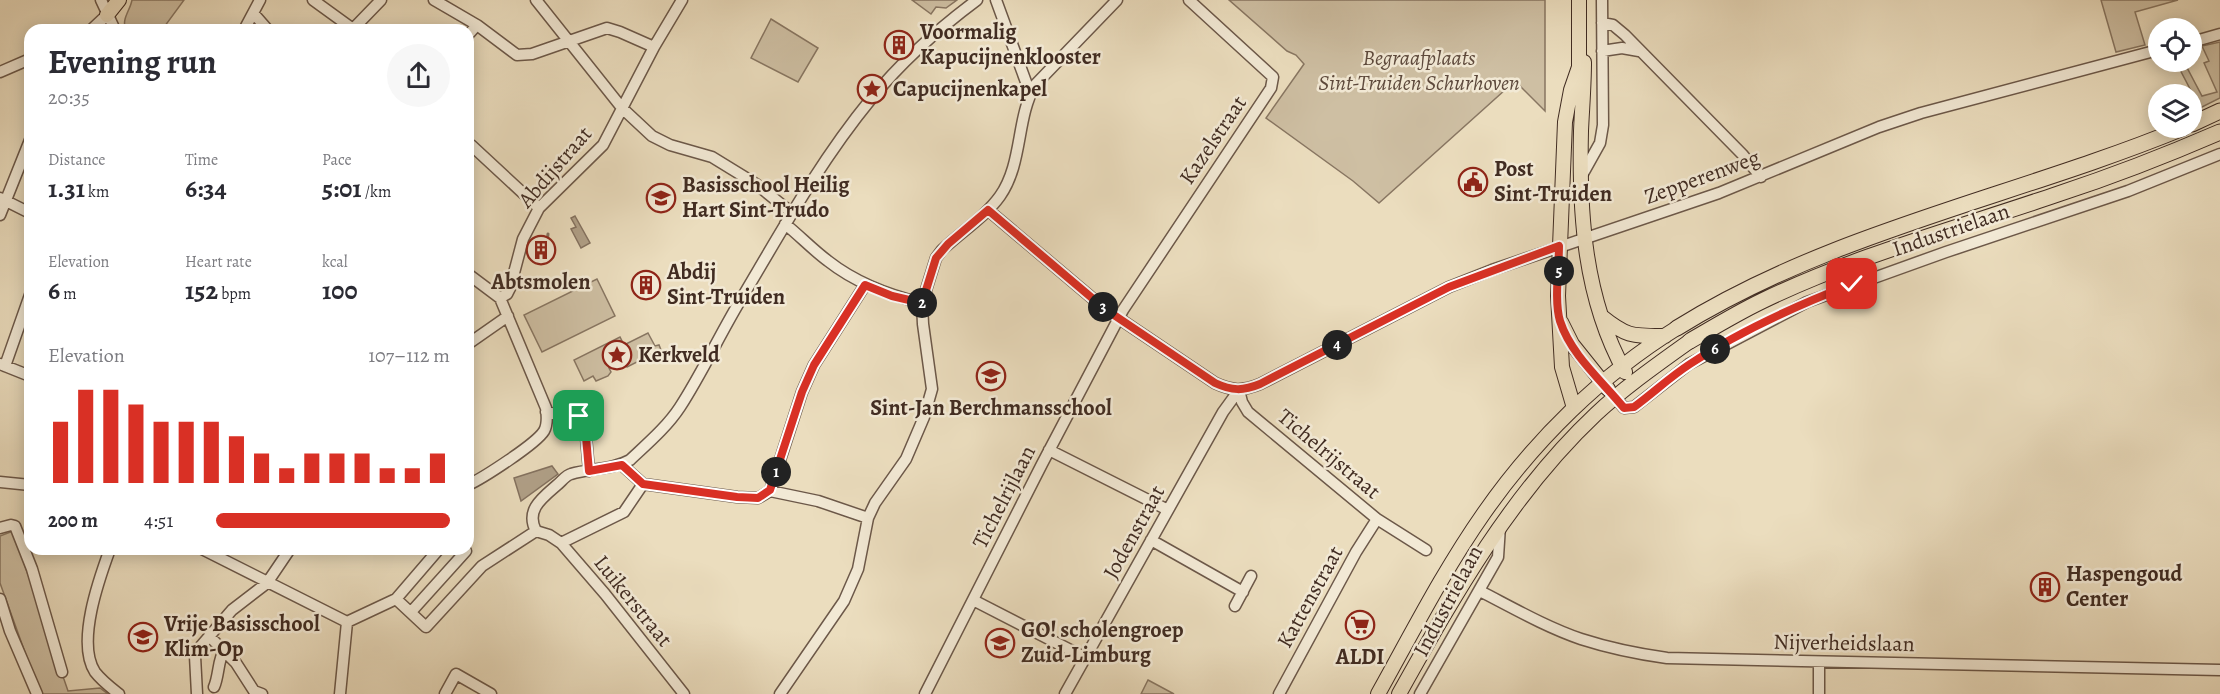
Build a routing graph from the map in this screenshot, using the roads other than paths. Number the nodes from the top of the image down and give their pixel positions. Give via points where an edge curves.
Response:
1 (101, 0) edge
2 (119, 0) edge
3 (260, 0) edge
4 (313, 0) edge
5 (381, 0) edge
6 (434, 0) edge
7 (536, 0) edge
8 (682, 0) edge
9 (977, 0) edge
10 (996, 0) edge
11 (1117, 0) edge
12 (1189, 0) edge
13 (1579, 0) edge
14 (1585, 0) edge
15 (1602, 0) edge
16 (254, 14) junction
17 (107, 15) junction
18 (1602, 23) junction
19 (97, 24) edge
20 (112, 24) edge
21 (248, 24) edge
22 (263, 24) edge
23 (345, 24) edge
24 (359, 24) edge
25 (477, 25) junction
26 (474, 28) edge
27 (2220, 34) edge
28 (2202, 39) edge
29 (570, 41) junction
30 (654, 47) junction
31 (1602, 51) junction
32 (1639, 51) junction
33 (2148, 53) edge
34 (24, 62) edge
35 (0, 72) edge
36 (1030, 93) junction
37 (622, 108) junction
38 (2220, 111) edge
39 (2202, 119) edge
40 (2220, 132) edge
41 (2157, 138) edge
42 (474, 148) edge
43 (24, 153) edge
44 (2220, 154) edge
45 (1581, 177) junction
46 (1761, 177) junction
47 (3, 199) edge
48 (539, 208) junction
49 (24, 210) edge
50 (988, 210) junction
51 (792, 213) junction
52 (0, 215) edge
53 (785, 224) junction
54 (1584, 238) junction
55 (1559, 246) junction
56 (474, 278) edge
57 (865, 285) junction
58 (500, 298) junction
59 (922, 303) junction
60 (24, 310) edge
61 (508, 316) junction
62 (1601, 316) junction
63 (1119, 318) junction
64 (1560, 320) junction
65 (1671, 332) junction
66 (474, 340) edge
67 (1690, 341) joint
68 (2, 365) edge
69 (1622, 366) junction
70 (24, 374) edge
71 (1602, 383) junction
72 (1632, 384) junction
73 (1239, 390) junction
74 (1615, 397) junction
75 (1574, 408) junction
76 (546, 416) junction
77 (1049, 450) junction
78 (622, 465) junction
79 (589, 471) junction
80 (0, 482) edge
81 (474, 482) edge
82 (24, 484) edge
83 (643, 484) junction
84 (770, 490) junction
85 (1168, 510) junction
86 (868, 518) junction
87 (1377, 519) junction
88 (1500, 524) junction
89 (2, 528) edge
90 (536, 531) junction
91 (1151, 540) junction
92 (561, 543) junction
93 (24, 549) edge
94 (1426, 550) dead end
95 (26, 555) edge
96 (108, 555) edge
97 (216, 555) edge
98 (286, 555) edge
99 (434, 555) edge
100 (461, 555) edge
101 (470, 555) edge
102 (482, 566) junction
103 (1251, 576) dead end
104 (267, 583) junction
105 (1480, 591) junction
106 (1243, 592) junction
107 (0, 599) edge
108 (396, 599) junction
109 (973, 600) junction
110 (1235, 606) dead end
111 (411, 612) junction
112 (347, 622) junction
113 (209, 636) junction
114 (224, 651) junction
115 (1086, 658) junction
116 (1819, 662) junction
117 (2220, 670) edge
118 (62, 672) dead end
119 (214, 687) dead end
120 (36, 694) edge
121 (119, 694) edge
122 (197, 694) edge
123 (262, 694) edge
124 (340, 694) edge
125 (446, 694) edge
126 (491, 694) edge
127 (684, 694) edge
128 (780, 694) edge
129 (925, 694) edge
130 (1065, 694) edge
131 (1279, 694) edge
132 (1378, 694) edge
133 (1399, 694) edge
134 (1420, 694) edge
135 (1819, 694) edge

1 - 17 street
2 - 17 main road
3 - 16 street
4 - 23 street
5 - 24 street
6 - 25 street
7 - 29 street
8 - 30 street, Abdijstraat
9 - 51 street via 933,35 872,97
10 - 36 street
11 - 36 street
12 - 63 street, Kazelstraat via 1273,77 1271,88
13 - 55 main road via 1579,67 1564,122
14 - 45 main road
15 - 18 street
16 - 21 street
16 - 22 street
17 - 19 street
17 - 20 street
18 - 31 street
18 - 32 street via 1613,25
25 - 26 street
25 - 29 street via 517,55
27 - 28 street
29 - 30 street via 607,28
29 - 37 street
30 - 37 street, Abdijstraat
31 - 32 street
31 - 45 street via 1600,143
32 - 46 street via 1743,154
33 - 46 street, Zepperenweg via 1921,113
34 - 35 street
36 - 50 street via 1008,180
37 - 48 street, Abdijstraat via 603,145
37 - 51 street via 657,139 712,157 756,184
38 - 39 highway
40 - 67 highway via 2060,194 1832,271 1761,301
41 - 65 highway via 1832,250 1762,281
42 - 48 street
43 - 47 street
44 - 74 street, Industrielaan via 2128,191 1807,302 1689,364 1634,407 1624,408
45 - 54 main road
46 - 54 street, Zepperenweg
47 - 49 street
47 - 52 street
48 - 58 street, Abdijstraat via 523,239 510,288
50 - 59 street via 936,258
50 - 63 street
51 - 53 street
53 - 57 street via 830,263
53 - 78 street via 679,409
54 - 55 street, Zepperenweg
54 - 62 main road
55 - 64 main road
55 - 73 street, Zepperenweg via 1449,287 1260,384
56 - 58 street
57 - 59 street
57 - 84 street via 814,365
58 - 61 street
59 - 86 street via 930,399 906,459
60 - 68 street
61 - 66 street
61 - 76 street
62 - 65 main road via 1626,334 1643,337
62 - 69 main road
63 - 73 street via 1215,383
63 - 77 street, Tichelrijlaan
64 - 71 main road via 1572,344
64 - 75 main road via 1562,367
65 - 69 main road
67 - 72 main road
68 - 70 street
69 - 71 main road
69 - 72 main road
71 - 74 main road
71 - 75 main road
72 - 74 main road
73 - 85 street, Jodenstraat
73 - 87 street, Tichelrijstraat via 1248,412
74 - 88 main road via 1557,454
75 - 132 main road via 1534,450 1484,513
76 - 79 street via 579,416 586,437
76 - 81 street via 544,432
77 - 85 street
77 - 109 street, Tichelrijlaan
78 - 79 street
78 - 83 street
79 - 90 street via 569,474 536,503 532,514
80 - 82 street
83 - 84 street via 758,498
83 - 92 street via 624,512
84 - 86 street
85 - 91 street, Jodenstraat
86 - 128 street via 858,569 844,601
87 - 94 street, Tichelrijstraat
87 - 131 street, Kattenstraat
88 - 105 street, Industrielaan via 1498,557
88 - 133 main road
89 - 93 street via 15,526
90 - 92 street, Luikerstraat
90 - 102 street
91 - 106 street
91 - 115 street, Jodenstraat
92 - 127 street, Luikerstraat
95 - 118 street
96 - 121 street via 91,614 87,651 94,670
97 - 104 street
98 - 104 street
99 - 108 street
100 - 111 street
101 - 102 street
102 - 111 street via 426,627
103 - 106 street
104 - 112 street
104 - 113 street via 232,610
105 - 116 street, Nijverheidslaan via 1561,631 1640,654
105 - 134 street, Industrielaan
106 - 110 street
107 - 120 street
108 - 111 street
108 - 112 street
109 - 115 street
109 - 129 street, Tichelrijlaan
112 - 124 street
113 - 114 street
113 - 122 street via 195,656
114 - 119 street
114 - 123 street via 254,691
115 - 130 street, Jodenstraat
116 - 117 street, Nijverheidslaan
116 - 135 street
125 - 126 street via 456,674

